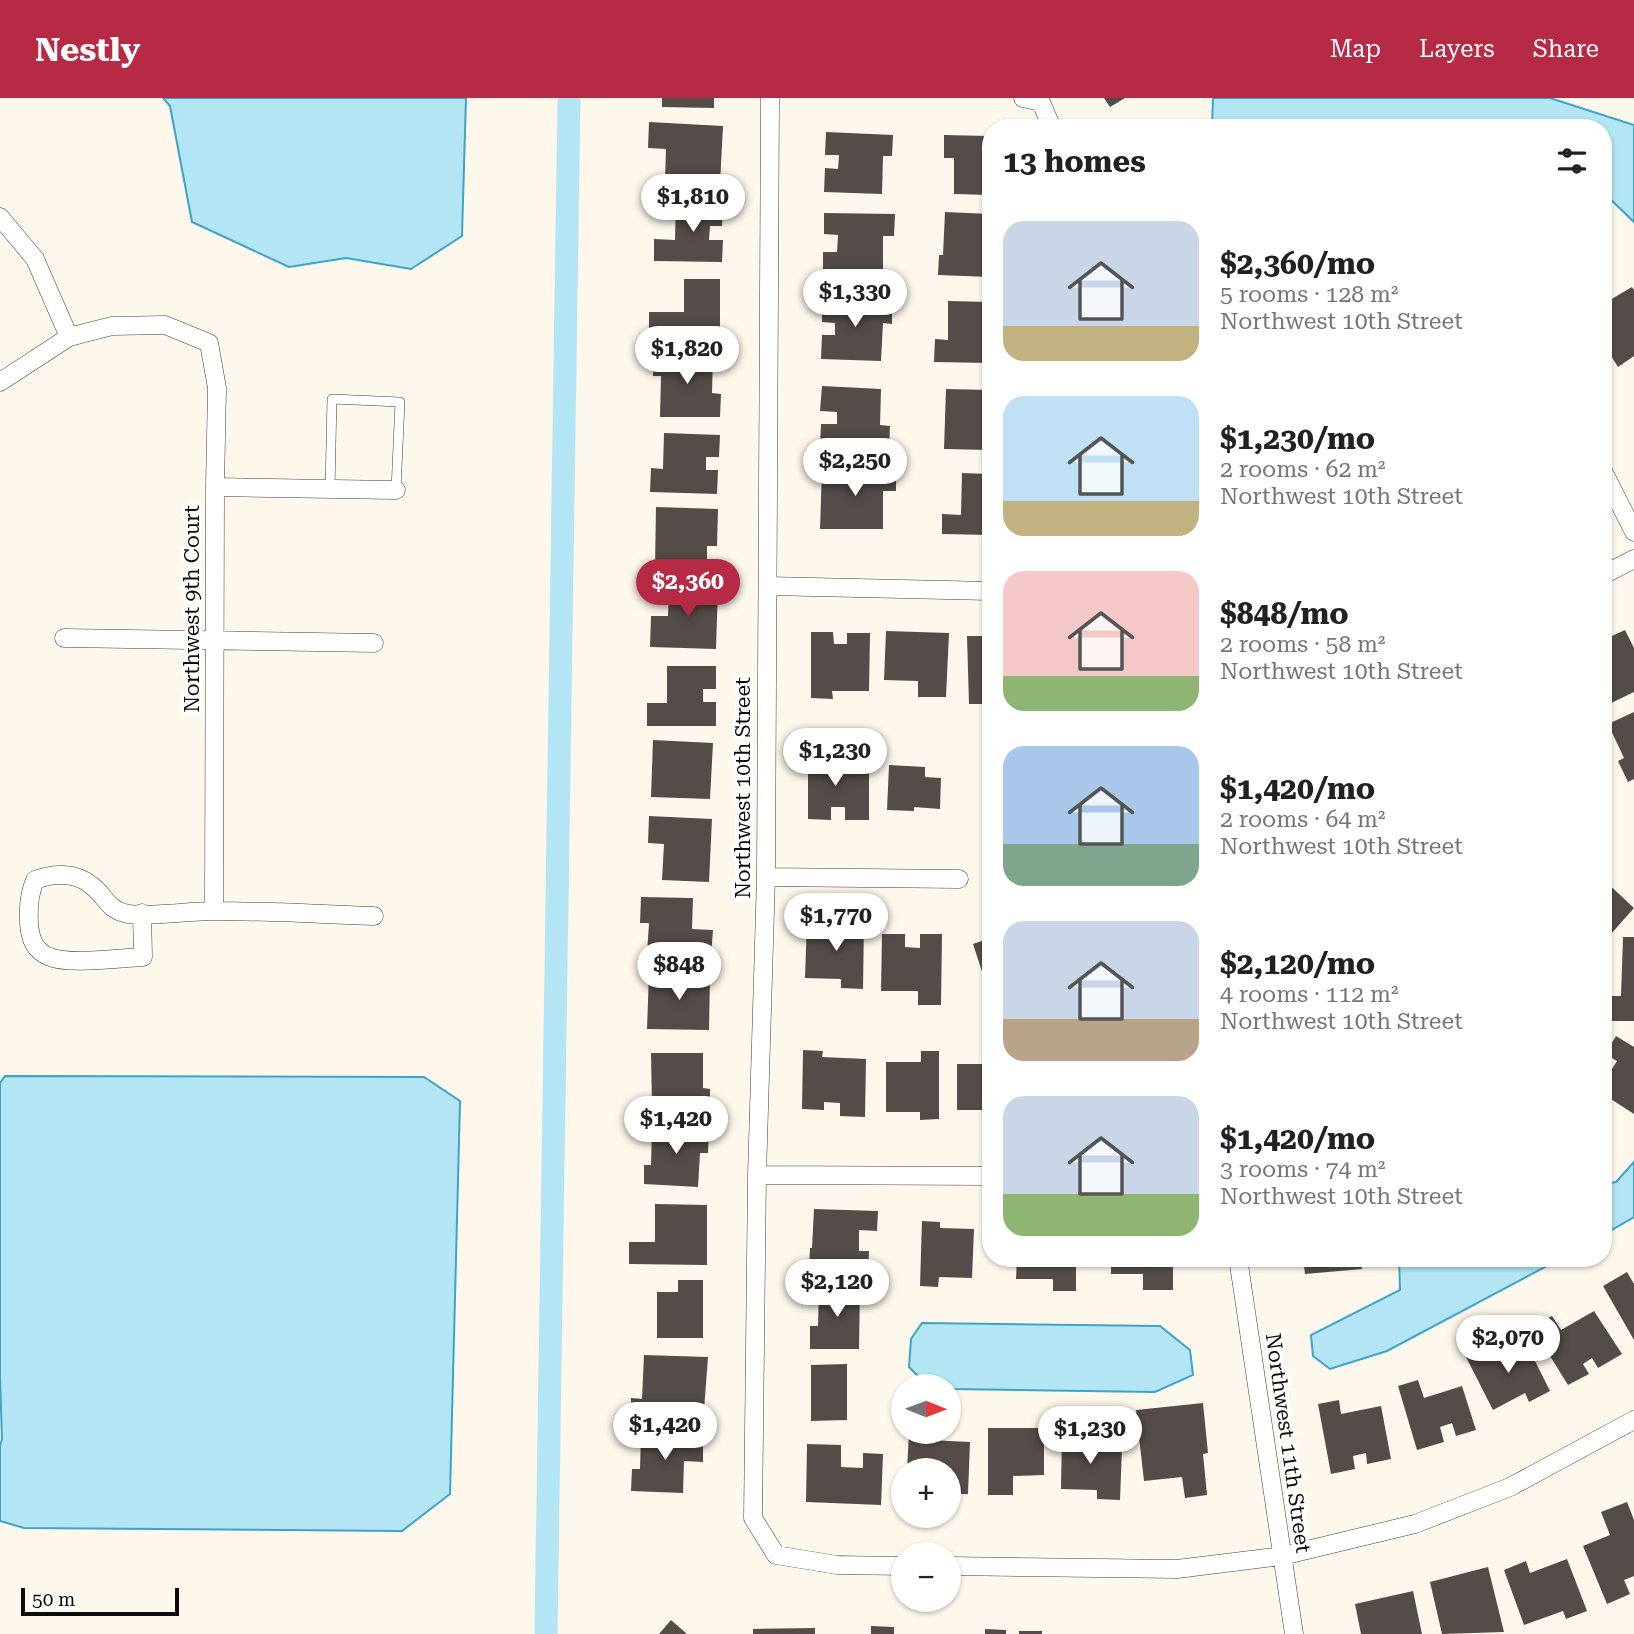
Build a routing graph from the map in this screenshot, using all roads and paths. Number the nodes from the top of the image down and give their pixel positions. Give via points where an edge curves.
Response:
1 (770, 98) edge
2 (1023, 98) edge
3 (1048, 119) edge
4 (0, 217) edge
5 (69, 337) junction
6 (2, 383) edge
7 (215, 487) junction
8 (330, 489) junction
9 (1612, 489) edge
10 (396, 490) joint
11 (1634, 532) edge
12 (1634, 559) edge
13 (1612, 570) edge
14 (768, 586) junction
15 (982, 591) edge
16 (64, 638) dead end
17 (214, 640) junction
18 (374, 643) dead end
19 (766, 877) junction
20 (959, 879) dead end
21 (214, 911) junction
22 (142, 913) junction
23 (374, 916) dead end
24 (757, 1175) junction
25 (982, 1176) edge
26 (1239, 1267) edge
27 (1634, 1420) edge
28 (1282, 1556) junction
29 (891, 1566) edge
30 (961, 1566) edge
31 (1294, 1634) edge

1 - 14 street, Northwest 10th Street
2 - 3 street via 1041,102
4 - 5 street via 35,259
5 - 6 street
5 - 7 street via 112,326 165,325 209,343 216,388
7 - 8 street, Northwest 9th Court
7 - 17 street, Northwest 9th Court
8 - 10 street, Northwest 9th Court
8 - 10 lane via 332,399 400,401
9 - 11 street
12 - 13 street
14 - 15 street
14 - 19 street, Northwest 10th Street
16 - 17 street
17 - 18 street
17 - 21 street, Northwest 9th Court
19 - 20 street
19 - 24 street, Northwest 10th Street
21 - 22 street
21 - 23 street
22 - 22 street via 113,909 91,885 51,874 35,880 29,895 29,937 51,958 143,957
24 - 25 street
24 - 29 street, Northwest 10th Street via 753,1518 776,1555 837,1565
26 - 28 street, Northwest 11th Street
27 - 28 street via 1510,1488 1415,1524
28 - 30 street via 1177,1569
28 - 31 street, Northwest 11th Street

